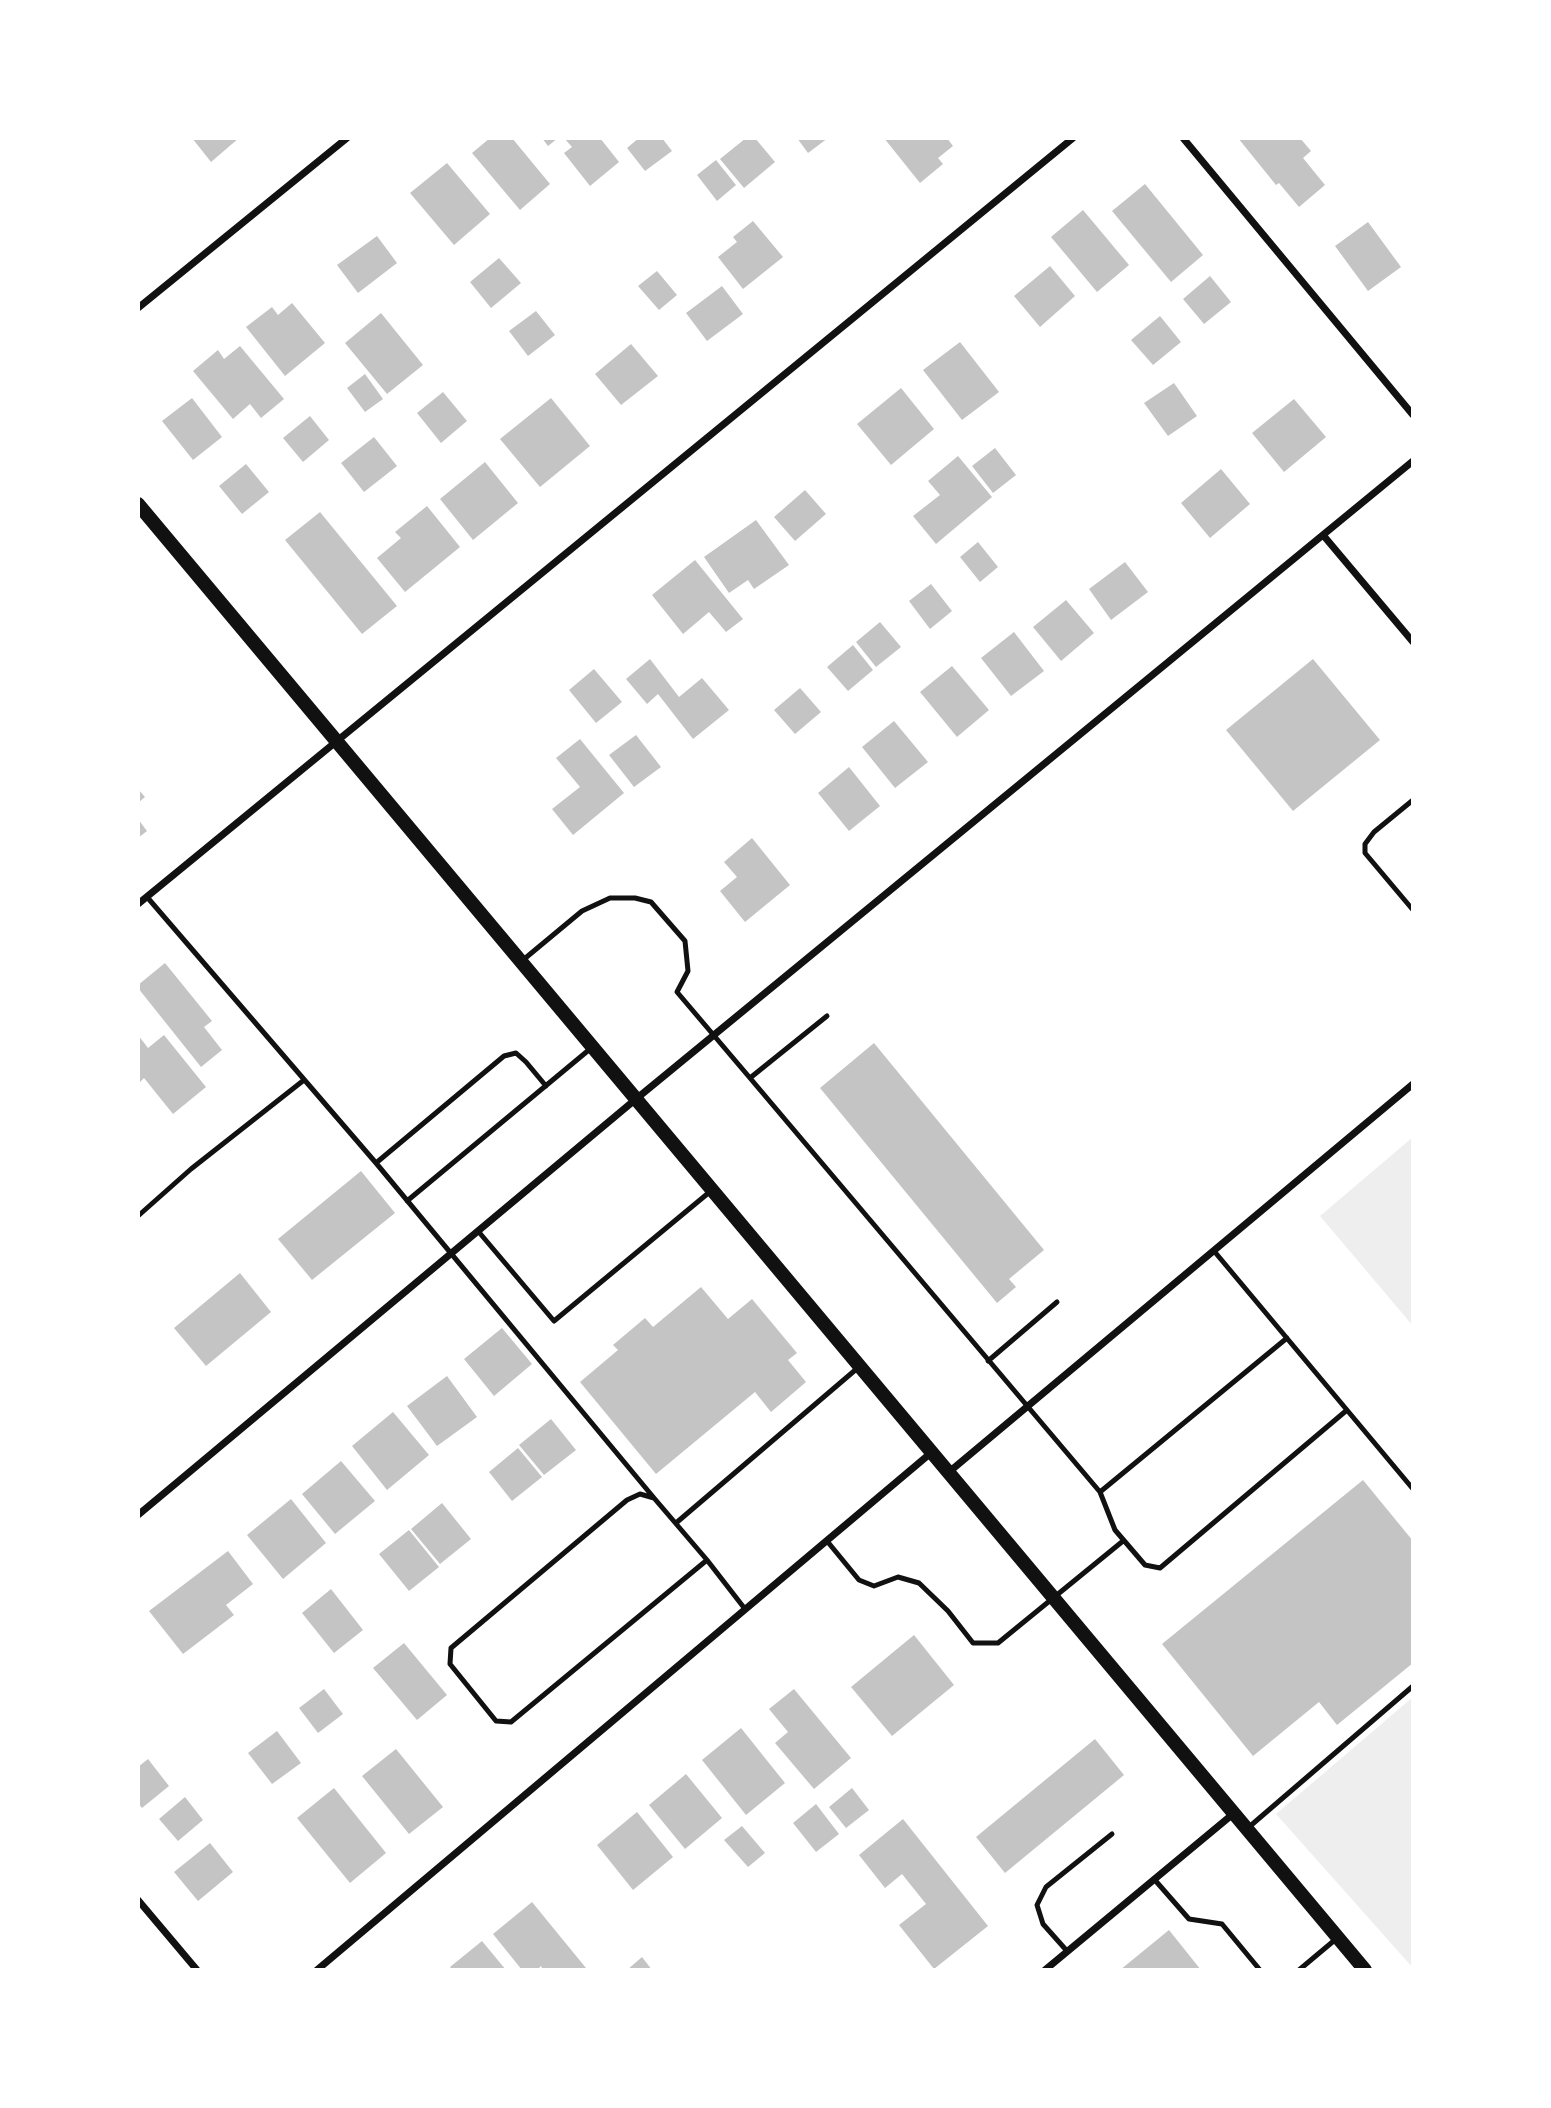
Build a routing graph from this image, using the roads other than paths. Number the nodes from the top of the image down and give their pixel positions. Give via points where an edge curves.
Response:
1 (347, 138) edge
2 (1073, 138) edge
3 (1183, 138) edge
4 (138, 308) edge
5 (1413, 415) edge
6 (1413, 461) edge
7 (138, 504) edge
8 (1323, 535) junction
9 (1413, 642) edge
10 (337, 741) junction
11 (1413, 800) edge
12 (147, 897) junction
13 (138, 904) edge
14 (1413, 911) edge
15 (521, 961) junction
16 (827, 1016) dead end
17 (714, 1036) junction
18 (593, 1047) junction
19 (750, 1078) junction
20 (304, 1080) junction
21 (1413, 1084) edge
22 (546, 1086) junction
23 (636, 1099) junction
24 (376, 1163) junction
25 (712, 1190) junction
26 (407, 1201) junction
27 (138, 1216) edge
28 (478, 1231) junction
29 (1214, 1251) junction
30 (452, 1254) junction
31 (1057, 1303) dead end
32 (1287, 1338) junction
33 (988, 1361) junction
34 (860, 1366) junction
35 (1027, 1407) junction
36 (1347, 1410) junction
37 (932, 1452) junction
38 (949, 1473) junction
39 (1413, 1489) edge
40 (1100, 1492) junction
41 (654, 1498) junction
42 (138, 1516) edge
43 (676, 1523) junction
44 (827, 1541) junction
45 (1123, 1541) junction
46 (707, 1560) junction
47 (1054, 1598) junction
48 (745, 1609) junction
49 (1413, 1686) edge
50 (1234, 1813) junction
51 (1247, 1829) junction
52 (1112, 1834) dead end
53 (1154, 1879) junction
54 (138, 1900) edge
55 (1338, 1937) junction
56 (1067, 1951) junction
57 (1055, 1962) junction
58 (197, 1970) edge
59 (317, 1970) edge
60 (1045, 1970) edge
61 (1061, 1970) edge
62 (1260, 1970) edge
63 (1299, 1970) edge
64 (1365, 1970) edge

1 - 4 street
2 - 10 street
3 - 5 street
6 - 8 street
7 - 10 main road
8 - 9 street
8 - 17 street
10 - 12 street
10 - 15 main road
11 - 14 lane via 1365,844 1366,853
12 - 13 street
12 - 20 lane
15 - 17 lane via 582,911 610,898 651,902 685,941 688,971 677,992
15 - 18 main road
16 - 19 lane
17 - 19 lane
17 - 23 street
18 - 22 lane
18 - 23 main road
19 - 33 lane
20 - 24 lane
20 - 27 lane
21 - 29 street
22 - 24 lane via 516,1053 503,1056
22 - 26 lane
23 - 25 main road
23 - 28 street
24 - 26 lane
25 - 28 lane via 554,1321
25 - 34 main road
26 - 30 lane
28 - 30 street
29 - 32 lane
29 - 35 street
30 - 41 lane
30 - 42 street
31 - 33 lane
32 - 36 lane
32 - 40 lane
33 - 35 lane
34 - 37 main road
34 - 43 lane
35 - 38 street
35 - 40 lane
36 - 39 lane
36 - 45 lane via 1160,1568 1144,1565
37 - 38 main road
37 - 44 street
38 - 47 main road
40 - 45 lane
41 - 43 lane
41 - 46 lane via 640,1494 627,1500 452,1648 450,1664 496,1721 511,1722
43 - 46 lane
44 - 47 lane via 859,1580 874,1586 898,1577 919,1583 973,1643 998,1643
44 - 48 street
45 - 47 lane
46 - 48 lane
47 - 50 main road
48 - 59 street
49 - 51 lane
50 - 51 main road
50 - 53 street
51 - 55 main road
52 - 56 lane via 1046,1887 1037,1905 1042,1924
53 - 56 street
53 - 62 lane via 1189,1919 1222,1924
54 - 58 street
55 - 63 lane
55 - 64 main road
56 - 57 street
57 - 60 street
57 - 61 lane

